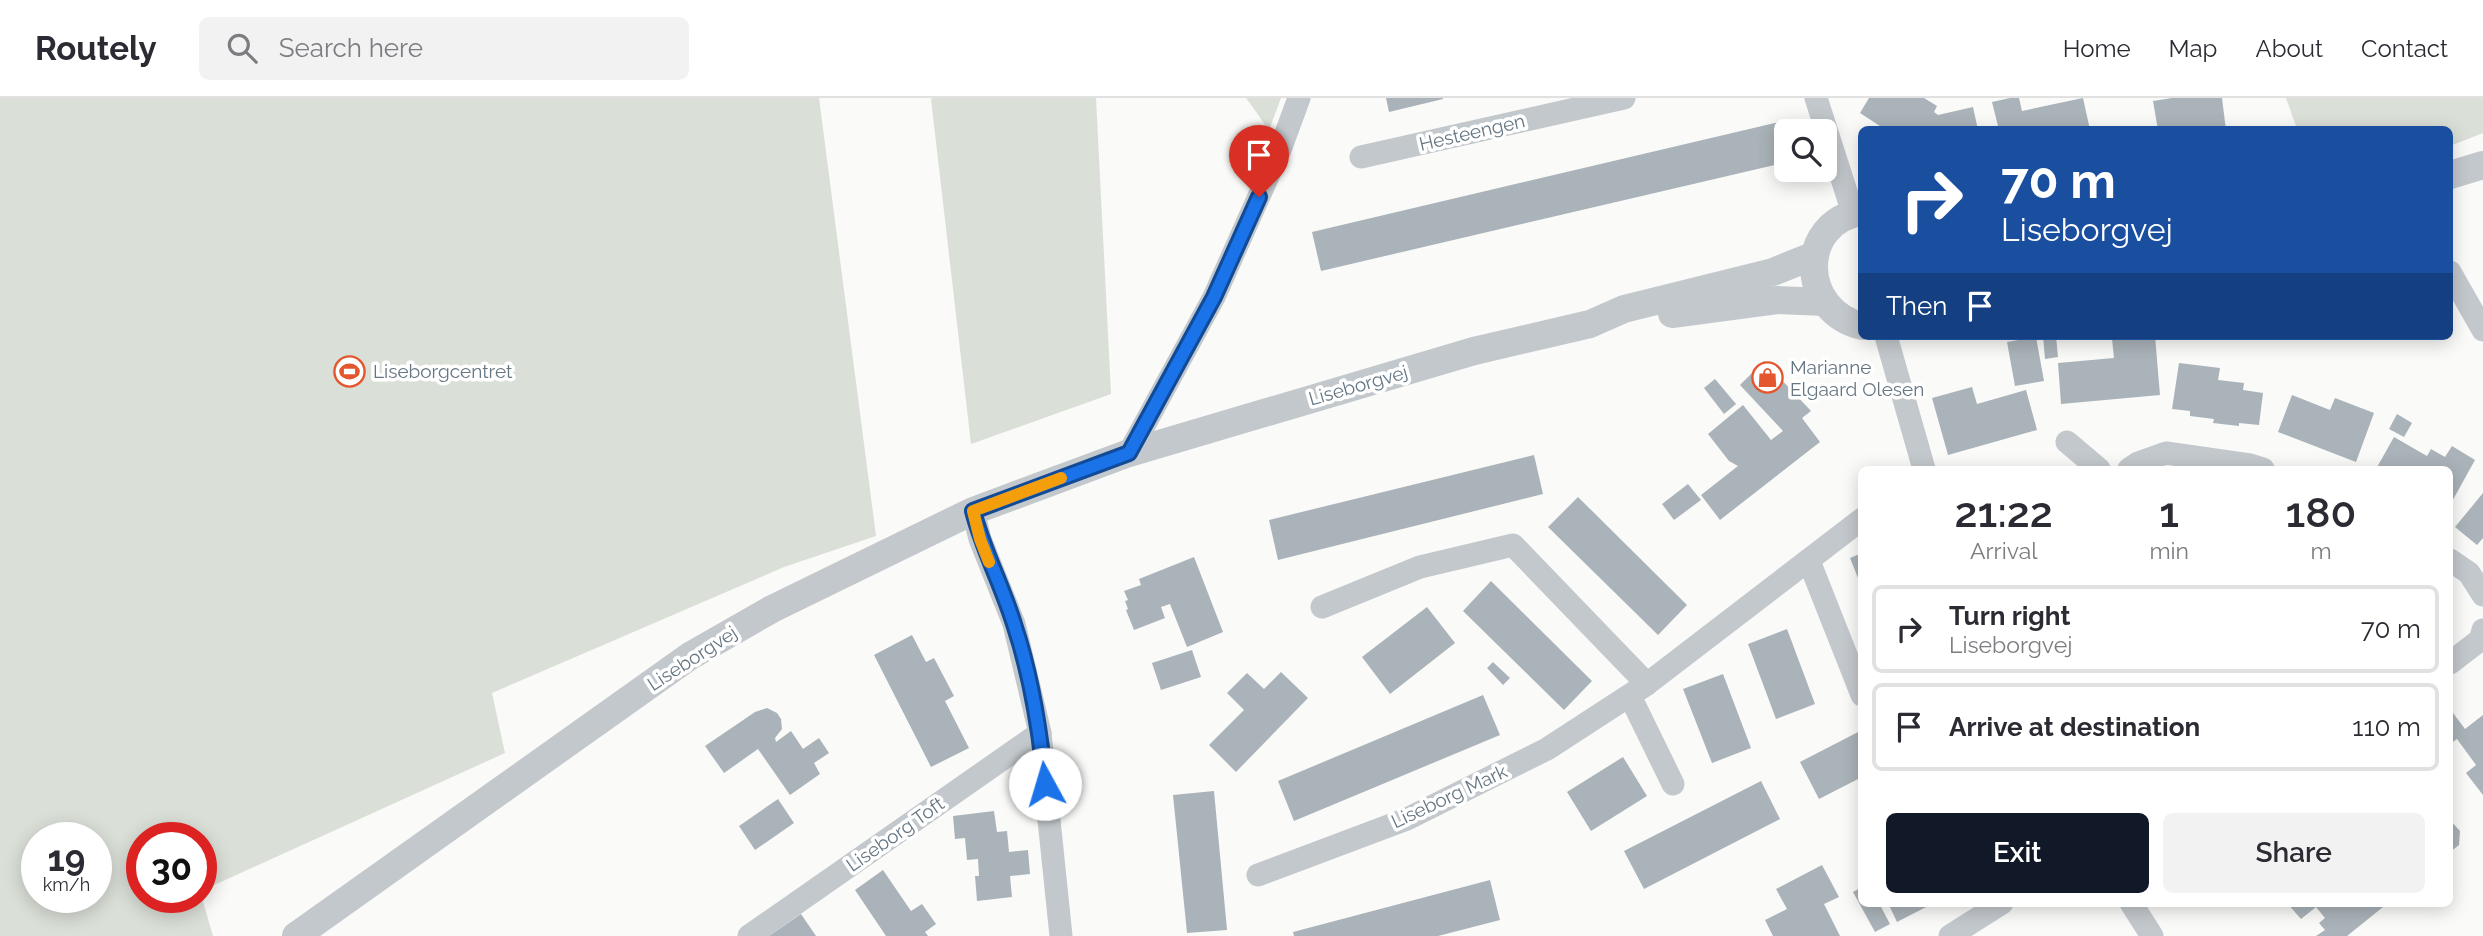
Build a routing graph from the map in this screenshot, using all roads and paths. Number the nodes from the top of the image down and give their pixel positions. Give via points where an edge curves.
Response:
1 (1299, 98) edge
2 (1624, 98) edge
3 (1816, 98) edge
4 (1361, 157) dead end
5 (2483, 165) edge
6 (2453, 174) edge
7 (1858, 212) edge
8 (1815, 255) junction
9 (2453, 277) edge
10 (1824, 302) junction
11 (1590, 324) junction
12 (1858, 325) edge
13 (2483, 330) edge
14 (1887, 340) edge
15 (2067, 442) dead end
16 (1129, 453) junction
17 (1923, 466) edge
18 (2095, 466) edge
19 (2134, 466) edge
20 (2253, 466) edge
21 (973, 511) junction
22 (1858, 522) edge
23 (1809, 561) junction
24 (2453, 563) edge
25 (2483, 594) edge
26 (1322, 607) dead end
27 (2483, 630) edge
28 (2453, 661) edge
29 (1858, 685) edge
30 (1639, 690) junction
31 (1040, 733) junction
32 (1673, 784) dead end
33 (1258, 875) dead end
34 (1996, 907) edge
35 (2134, 907) edge
36 (296, 936) edge
37 (749, 936) edge
38 (1060, 936) edge
39 (1950, 936) edge
40 (2152, 936) edge

1 - 16 street via 1214,297
2 - 4 street, Hesteengen
3 - 7 street
5 - 6 street
7 - 8 street via 1836,222
8 - 10 street via 1816,287
8 - 11 street, Liseborgvej via 1773,272 1624,309
9 - 13 street
10 - 11 street, Liseborgvej via 1777,300
10 - 12 street via 1835,315
11 - 16 street, Liseborgvej via 1474,351
14 - 17 street
15 - 18 street
16 - 21 street, Liseborgvej
19 - 20 street via 2166,453
21 - 31 street via 1014,624
21 - 36 street, Liseborgvej via 772,608 690,656
22 - 23 street, Liseborg Mark
23 - 29 street
23 - 30 street, Liseborg Mark
24 - 25 street via 2469,573
26 - 30 street via 1420,567 1513,545
27 - 28 street via 2480,640
30 - 32 street
30 - 33 street, Liseborg Mark via 1547,749 1407,818
31 - 37 street, Liseborg Toft
31 - 38 street
34 - 39 street
35 - 40 street

